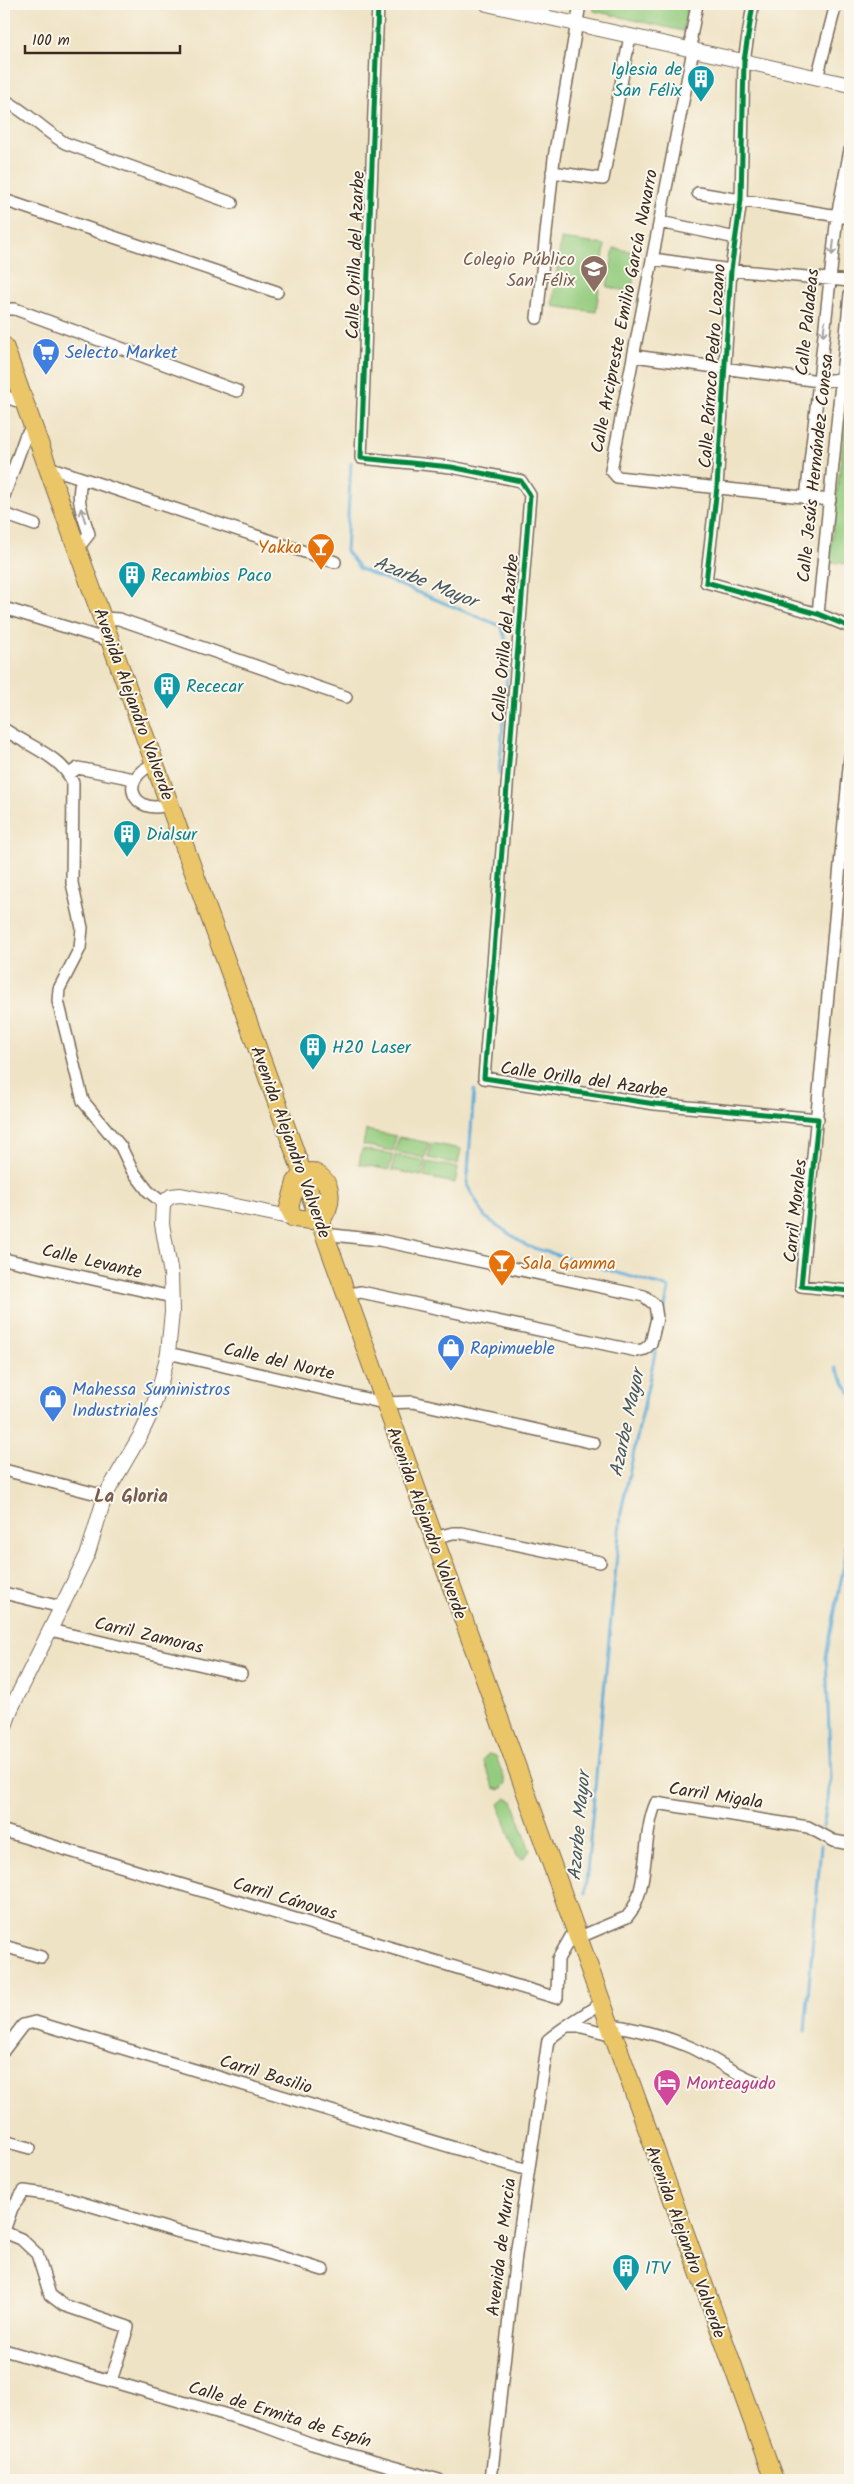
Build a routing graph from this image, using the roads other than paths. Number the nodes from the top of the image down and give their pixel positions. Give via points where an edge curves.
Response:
1 (378, 4) edge
2 (488, 4) edge
3 (580, 4) edge
4 (698, 4) edge
5 (753, 4) edge
6 (836, 4) edge
7 (578, 24) junction
8 (630, 36) junction
9 (693, 50) junction
10 (744, 61) junction
11 (817, 78) junction
12 (850, 85) edge
13 (4, 100) edge
14 (850, 150) edge
15 (552, 172) junction
16 (698, 193) dead end
17 (4, 200) edge
18 (741, 200) junction
19 (232, 203) dead end
20 (837, 216) junction
21 (850, 218) edge
22 (660, 222) junction
23 (736, 238) junction
24 (653, 259) junction
25 (731, 270) junction
26 (829, 280) junction
27 (850, 280) edge
28 (277, 292) dead end
29 (850, 294) edge
30 (4, 309) edge
31 (537, 318) dead end
32 (4, 346) edge
33 (634, 356) junction
34 (726, 370) junction
35 (842, 379) junction
36 (819, 381) junction
37 (237, 391) dead end
38 (4, 396) edge
39 (25, 404) junction
40 (33, 426) junction
41 (48, 468) junction
42 (82, 479) junction
43 (717, 487) junction
44 (4, 496) edge
45 (806, 499) junction
46 (830, 500) junction
47 (4, 514) edge
48 (35, 524) dead end
49 (78, 548) junction
50 (336, 562) dead end
51 (4, 608) edge
52 (818, 614) junction
53 (103, 618) junction
54 (850, 627) edge
55 (111, 641) junction
56 (346, 697) dead end
57 (4, 729) edge
58 (850, 757) edge
59 (155, 764) junction
60 (69, 774) junction
61 (134, 779) junction
62 (170, 804) junction
63 (818, 1119) junction
64 (302, 1174) junction
65 (290, 1198) junction
66 (163, 1203) junction
67 (272, 1214) junction
68 (294, 1218) junction
69 (322, 1228) junction
70 (4, 1259) edge
71 (850, 1291) edge
72 (345, 1294) junction
73 (172, 1297) junction
74 (168, 1353) junction
75 (384, 1403) junction
76 (594, 1443) dead end
77 (4, 1470) edge
78 (105, 1496) junction
79 (433, 1538) junction
80 (600, 1562) dead end
81 (4, 1593) edge
82 (61, 1607) junction
83 (50, 1630) junction
84 (242, 1674) dead end
85 (4, 1726) edge
86 (4, 1832) edge
87 (850, 1844) edge
88 (574, 1936) junction
89 (4, 1946) edge
90 (41, 1957) dead end
91 (599, 2004) junction
92 (564, 2026) junction
93 (608, 2029) junction
94 (4, 2050) edge
95 (757, 2082) dead end
96 (4, 2141) edge
97 (30, 2148) dead end
98 (528, 2170) junction
99 (4, 2231) edge
100 (324, 2270) dead end
101 (4, 2350) edge
102 (111, 2381) junction
103 (439, 2480) edge
104 (492, 2480) edge
105 (774, 2480) edge

1 - 63 street, Calle Orilla del Azarbe via 361,458 451,467 521,482 530,495 484,1078 656,1104
2 - 7 street
3 - 7 street
4 - 9 street, Calle Arcipreste Emilio García Navarro via 691,37
5 - 10 street, Calle Párroco Pedro Lozano
6 - 11 street
7 - 8 street
7 - 15 street
8 - 9 street
8 - 15 street via 603,179
9 - 10 street
9 - 22 street, Calle Arcipreste Emilio García Navarro
10 - 11 street
10 - 18 street, Calle Párroco Pedro Lozano
11 - 12 street
13 - 19 street via 64,143
14 - 20 street, Calle Paladeas
15 - 31 street
16 - 18 street
17 - 28 street
18 - 20 street
18 - 23 street, Calle Párroco Pedro Lozano
20 - 21 street
20 -> 26 street, Calle Paladeas
22 - 23 street
22 - 24 street, Calle Arcipreste Emilio García Navarro
23 - 25 street, Calle Párroco Pedro Lozano
24 - 25 street
24 - 33 street, Calle Arcipreste Emilio García Navarro
25 - 26 street
25 - 34 street, Calle Párroco Pedro Lozano
26 - 27 street
26 -> 36 street, Calle Paladeas
29 - 35 street, Calle Jesús Hernández Conesa
30 - 37 street via 16,309
32 - 39 main road, Avenida Alejandro Valverde
33 - 34 street
33 - 43 street, Calle Arcipreste Emilio García Navarro via 611,470 617,478
34 - 36 street
34 - 43 street, Calle Párroco Pedro Lozano
35 - 36 street
35 - 46 street, Calle Jesús Hernández Conesa
36 - 45 street, Calle Paladeas
38 - 39 street
39 - 40 main road, Avenida Alejandro Valverde
40 - 41 main road, Avenida Alejandro Valverde
40 - 44 street via 25,437
41 - 42 street
41 - 49 main road, Avenida Alejandro Valverde
49 -> 42 street via 89,534 79,503
42 - 50 street
43 - 45 street, Calle Arcipreste Emilio García Navarro
43 - 52 street, Calle Párroco Pedro Lozano via 706,582
45 - 46 street, Calle Arcipreste Emilio García Navarro
46 - 52 street, Calle Jesús Hernández Conesa
47 - 48 street
49 - 53 main road, Avenida Alejandro Valverde
51 - 55 street
52 - 54 street
53 - 55 main road, Avenida Alejandro Valverde
53 - 56 street via 119,619
55 - 59 main road, Avenida Alejandro Valverde
57 - 60 street via 54,760
58 - 63 street, Carril Morales
59 - 61 street via 144,768
59 - 62 main road, Avenida Alejandro Valverde
60 - 61 street via 78,768
60 - 66 street via 73,783 72,883 82,928 80,948 59,989 58,1001 83,1101 121,1147 132,1170 148,1191
61 - 62 street via 134,794 144,806 154,809
62 - 64 main road, Avenida Alejandro Valverde
63 - 71 street, Carril Morales via 801,1286
64 - 65 main road
64 - 69 main road, Avenida Alejandro Valverde
65 - 67 street
65 - 68 main road via 289,1208
66 - 67 street via 171,1196 181,1195
66 - 73 street via 162,1224
67 - 68 street
68 - 69 main road
69 - 72 main road, Avenida Alejandro Valverde
69 - 72 street via 644,1296 655,1305 657,1318 651,1343 637,1352 361,1292
70 - 73 street, Calle Levante
72 - 75 main road, Avenida Alejandro Valverde
73 - 74 street
74 - 75 street, Calle del Norte
74 - 78 street via 151,1413
75 - 76 street, Calle del Norte via 413,1402
75 - 79 main road, Avenida Alejandro Valverde
77 - 78 street
78 - 82 street via 88,1553
79 - 80 street via 462,1534
79 - 88 main road, Avenida Alejandro Valverde
81 - 82 street
82 - 83 street
83 - 84 street, Carril Zamoras
83 - 85 street
86 - 88 street, Carril Cánovas via 557,1998 558,1958
87 - 88 street, Carril Migala via 834,1841 808,1827 656,1803 633,1910 627,1916
88 - 91 main road, Avenida Alejandro Valverde
89 - 90 street
91 - 92 street, Avenida de Murcia
91 - 93 main road, Avenida Alejandro Valverde
92 - 93 street
92 - 98 street, Avenida de Murcia via 548,2040
93 - 95 street via 660,2035
93 - 105 main road, Avenida Alejandro Valverde
94 - 98 street, Carril Basilio via 23,2026 35,2022
96 - 97 street
98 - 104 street, Avenida de Murcia
99 - 100 street via 12,2208 24,2192 30,2191 59,2196 175,2231
99 - 102 street via 21,2238 37,2254 50,2295 63,2306 128,2327
101 - 102 street, Calle de Ermita de Espín
102 - 103 street, Calle de Ermita de Espín

